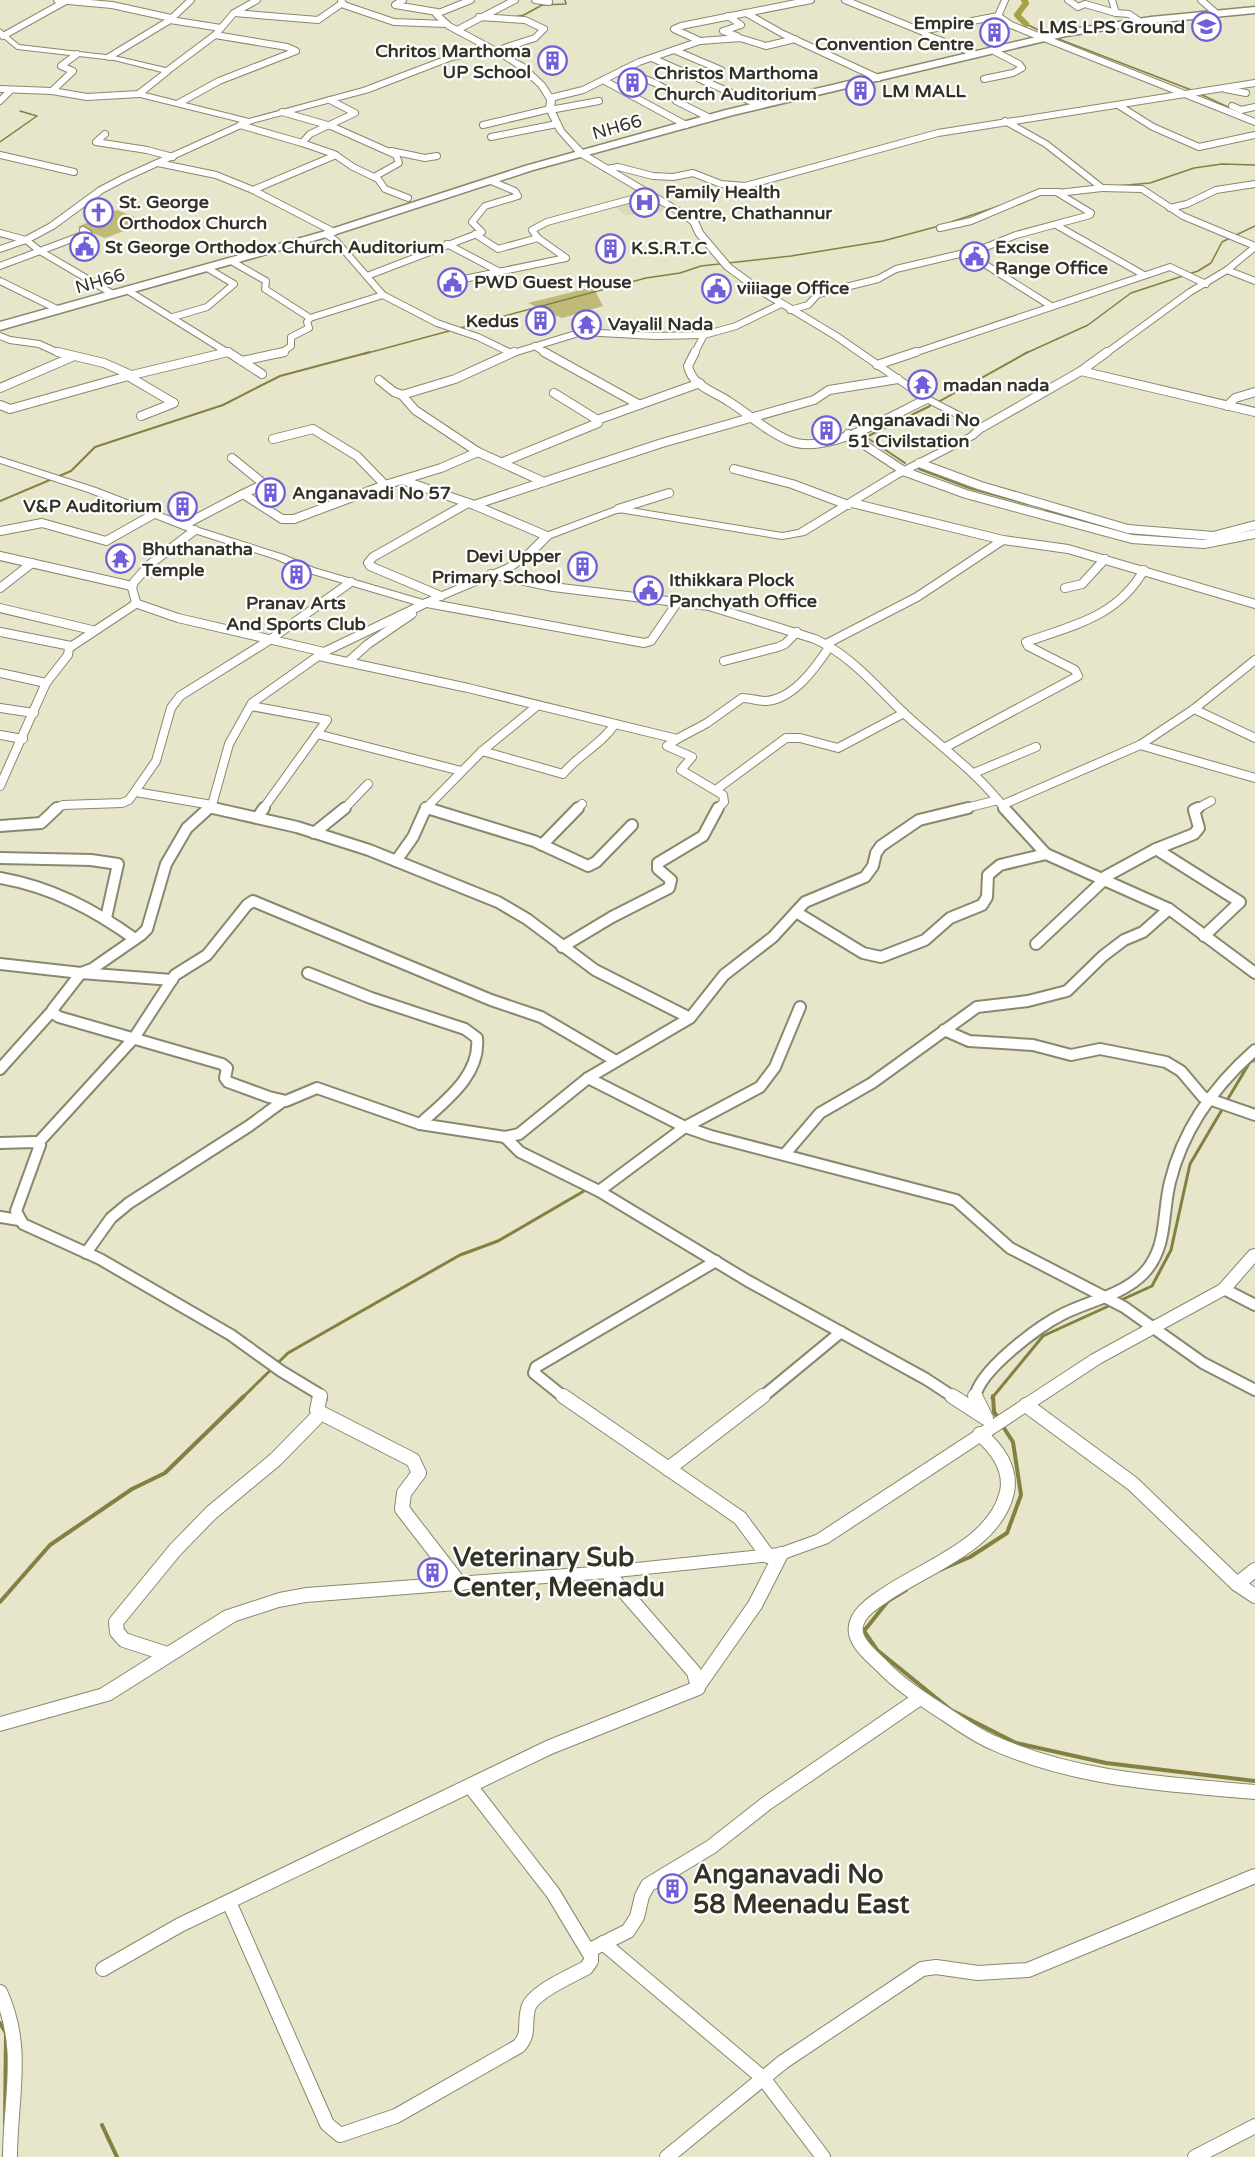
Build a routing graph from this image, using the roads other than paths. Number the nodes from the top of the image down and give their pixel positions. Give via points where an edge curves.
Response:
1 (57, 0) edge
2 (122, 0) edge
3 (191, 0) edge
4 (256, 0) edge
5 (332, 0) edge
6 (403, 0) edge
7 (471, 0) edge
8 (515, 0) edge
9 (535, 0) edge
10 (776, 0) edge
11 (811, 0) edge
12 (844, 0) edge
13 (1005, 0) edge
14 (1068, 0) edge
15 (1112, 0) edge
16 (1201, 0) edge
17 (66, 1) edge
18 (341, 2) edge
19 (549, 2) dead end
20 (793, 2) edge
21 (112, 5) junction
22 (785, 5) junction
23 (1255, 10) edge
24 (437, 12) junction
25 (1116, 12) junction
26 (234, 13) junction
27 (746, 13) junction
28 (1216, 13) junction
29 (728, 16) junction
30 (998, 16) junction
31 (479, 17) junction
32 (170, 19) junction
33 (1139, 21) junction
34 (447, 24) junction
35 (221, 28) junction
36 (456, 30) junction
37 (921, 31) junction
38 (2, 33) edge
39 (215, 35) junction
40 (740, 38) junction
41 (1043, 38) junction
42 (795, 39) junction
43 (700, 41) junction
44 (504, 48) dead end
45 (494, 50) junction
46 (674, 50) junction
47 (993, 50) junction
48 (76, 54) junction
49 (976, 54) junction
50 (109, 57) junction
51 (652, 58) junction
52 (622, 70) junction
53 (167, 71) junction
54 (878, 78) junction
55 (984, 78) dead end
56 (603, 80) junction
57 (704, 81) junction
58 (1255, 83) edge
59 (1222, 88) junction
60 (0, 89) edge
61 (11, 90) junction
62 (52, 91) junction
63 (1199, 91) junction
64 (1188, 93) junction
65 (1246, 93) dead end
66 (139, 94) junction
67 (550, 98) junction
68 (330, 100) junction
69 (0, 101) edge
70 (599, 101) dead end
71 (179, 103) junction
72 (759, 105) junction
73 (1118, 105) junction
74 (1255, 107) edge
75 (550, 109) junction
76 (282, 112) junction
77 (710, 118) junction
78 (249, 121) junction
79 (1005, 121) junction
80 (1255, 122) edge
81 (557, 124) junction
82 (240, 125) junction
83 (483, 125) dead end
84 (686, 125) junction
85 (331, 126) junction
86 (105, 134) dead end
87 (1255, 135) edge
88 (491, 137) dead end
89 (302, 143) junction
90 (390, 151) junction
91 (582, 154) junction
92 (0, 155) edge
93 (336, 155) junction
94 (172, 156) junction
95 (438, 156) dead end
96 (158, 163) junction
97 (607, 169) junction
98 (74, 172) dead end
99 (374, 177) junction
100 (491, 181) junction
101 (1255, 184) edge
102 (1102, 189) junction
103 (253, 190) junction
104 (1059, 192) junction
105 (650, 194) junction
106 (408, 198) dead end
107 (1170, 208) junction
108 (1056, 225) junction
109 (940, 228) dead end
110 (83, 230) dead end
111 (0, 232) edge
112 (331, 233) junction
113 (475, 234) junction
114 (538, 238) junction
115 (26, 240) junction
116 (447, 244) junction
117 (1255, 247) edge
118 (0, 249) edge
119 (40, 251) junction
120 (967, 253) junction
121 (231, 261) junction
122 (0, 266) edge
123 (207, 268) junction
124 (1227, 270) junction
125 (500, 272) junction
126 (1144, 275) junction
127 (368, 276) junction
128 (464, 279) dead end
129 (1255, 280) edge
130 (0, 281) edge
131 (1206, 284) junction
132 (127, 290) junction
133 (113, 294) junction
134 (383, 295) junction
135 (781, 304) junction
136 (1051, 306) junction
137 (58, 310) junction
138 (790, 310) junction
139 (173, 317) junction
140 (310, 318) junction
141 (0, 326) edge
142 (704, 335) junction
143 (0, 336) edge
144 (536, 346) junction
145 (228, 352) junction
146 (511, 353) junction
147 (72, 357) junction
148 (242, 361) junction
149 (877, 364) junction
150 (1081, 371) junction
151 (262, 374) dead end
152 (129, 375) junction
153 (898, 379) junction
154 (379, 380) dead end
155 (700, 383) junction
156 (0, 388) edge
157 (1255, 392) edge
158 (554, 393) dead end
159 (402, 395) junction
160 (927, 399) junction
161 (638, 404) junction
162 (0, 405) edge
163 (1227, 406) junction
164 (1255, 412) edge
165 (141, 416) dead end
166 (750, 416) junction
167 (597, 420) junction
168 (983, 427) junction
169 (848, 434) junction
170 (273, 439) dead end
171 (478, 452) junction
172 (232, 458) dead end
173 (0, 460) edge
174 (503, 462) junction
175 (919, 463) junction
176 (735, 469) dead end
177 (903, 471) junction
178 (402, 480) junction
179 (544, 482) junction
180 (385, 485) junction
181 (669, 493) dead end
182 (243, 494) junction
183 (471, 504) junction
184 (850, 504) junction
185 (1035, 508) junction
186 (618, 510) junction
187 (154, 514) junction
188 (184, 525) junction
189 (1255, 525) edge
190 (195, 530) junction
191 (0, 531) edge
192 (1255, 534) edge
193 (547, 536) junction
194 (1003, 540) junction
195 (0, 555) edge
196 (1105, 559) junction
197 (32, 563) junction
198 (1144, 570) junction
199 (491, 574) junction
200 (351, 582) junction
201 (132, 586) junction
202 (0, 588) edge
203 (1065, 588) dead end
204 (1255, 595) edge
205 (441, 596) junction
206 (135, 603) junction
207 (677, 603) junction
208 (1251, 603) edge
209 (426, 604) junction
210 (0, 608) edge
211 (92, 630) junction
212 (0, 632) edge
213 (797, 632) junction
214 (268, 640) junction
215 (828, 645) junction
216 (71, 646) junction
217 (321, 654) junction
218 (1255, 660) edge
219 (348, 662) junction
220 (724, 662) dead end
221 (0, 673) edge
222 (46, 684) junction
223 (251, 706) junction
224 (537, 706) junction
225 (0, 708) edge
226 (1194, 709) junction
227 (34, 713) junction
228 (904, 713) junction
229 (615, 724) junction
230 (317, 734) junction
231 (0, 735) edge
232 (22, 738) junction
233 (1255, 738) edge
234 (677, 739) junction
235 (1140, 745) junction
236 (946, 747) junction
237 (1036, 747) dead end
238 (482, 751) junction
239 (461, 771) junction
240 (974, 773) junction
241 (1255, 778) edge
242 (368, 784) dead end
243 (0, 786) edge
244 (717, 789) junction
245 (136, 792) junction
246 (1211, 801) dead end
247 (1000, 802) junction
248 (582, 804) dead end
249 (211, 806) junction
250 (425, 807) junction
251 (257, 818) junction
252 (632, 825) dead end
253 (0, 826) edge
254 (314, 832) junction
255 (542, 845) junction
256 (1156, 849) junction
257 (1046, 854) junction
258 (0, 858) edge
259 (396, 861) junction
260 (0, 878) edge
261 (1103, 879) junction
262 (1169, 909) junction
263 (796, 912) junction
264 (106, 918) junction
265 (1204, 936) junction
266 (135, 939) junction
267 (1036, 944) dead end
268 (562, 947) junction
269 (0, 964) edge
270 (81, 973) junction
271 (308, 973) dead end
272 (1255, 973) edge
273 (172, 980) junction
274 (800, 1007) dead end
275 (52, 1011) junction
276 (690, 1018) junction
277 (944, 1030) junction
278 (134, 1038) junction
279 (1255, 1050) edge
280 (616, 1061) junction
281 (0, 1069) edge
282 (588, 1078) junction
283 (1209, 1100) junction
284 (283, 1101) junction
285 (1255, 1115) edge
286 (420, 1124) junction
287 (685, 1127) junction
288 (505, 1137) junction
289 (0, 1143) edge
290 (38, 1143) junction
291 (785, 1154) junction
292 (598, 1191) junction
293 (0, 1217) edge
294 (19, 1220) junction
295 (86, 1252) junction
296 (1255, 1254) edge
297 (716, 1261) junction
298 (1224, 1289) junction
299 (1106, 1297) junction
300 (1255, 1305) edge
301 (1155, 1327) junction
302 (841, 1332) junction
303 (1255, 1390) edge
304 (1026, 1405) junction
305 (321, 1413) junction
306 (993, 1424) junction
307 (668, 1469) junction
308 (775, 1555) junction
309 (1255, 1570) edge
310 (607, 1572) junction
311 (460, 1584) junction
312 (1237, 1584) junction
313 (1255, 1596) edge
314 (167, 1654) junction
315 (699, 1685) junction
316 (920, 1698) junction
317 (0, 1724) edge
318 (470, 1786) junction
319 (1255, 1792) edge
320 (1255, 1876) edge
321 (229, 1902) junction
322 (603, 1943) junction
323 (588, 1951) junction
324 (103, 1970) dead end
325 (0, 1992) edge
326 (764, 2078) junction
327 (1255, 2126) edge
328 (10, 2157) edge
329 (667, 2157) edge
330 (823, 2157) edge
331 (1195, 2157) edge

1 - 17 street
2 - 21 street
3 - 32 street
4 - 26 street
5 - 18 street
6 - 24 street via 395,5
7 - 24 street
8 - 31 street
9 - 19 street
10 - 22 street
11 - 20 street
12 - 37 street
13 - 30 street
14 - 25 street via 1078,7 1085,4
15 - 25 street
16 - 28 street
17 - 21 street
17 - 38 street via 30,23
18 - 26 street via 318,20
18 - 34 street via 394,22
20 - 22 street
21 - 32 street
22 - 27 street
23 - 28 highway, NH66 / NH66
24 - 34 street
25 - 33 street
26 - 35 street
27 - 29 street
27 - 42 street
28 - 33 highway, NH66 / NH66
29 - 40 street via 741,25 723,31
29 - 43 street via 674,29
30 - 37 street
30 - 41 street
31 - 36 street
31 - 44 street via 525,20 544,29 536,38
32 - 35 street
32 - 50 street
33 - 41 highway, NH66 / NH66
34 - 36 street
35 - 39 street
36 - 45 street
37 - 49 street
38 - 48 street via 17,47
39 - 53 street
39 - 71 street via 296,51 219,81
40 - 42 street via 766,46
40 - 43 street
41 - 47 highway, NH66 / NH66
41 - 64 street
42 - 54 street
43 - 46 street
45 - 67 street via 531,74
45 - 68 street via 450,58
46 - 51 street
46 - 57 street via 721,70
47 - 49 highway, NH66 / NH66
47 - 55 street via 1022,68
48 - 50 street
48 - 62 street via 61,66 73,71
49 - 54 highway, NH66 / NH66
50 - 53 street
51 - 52 street
51 - 57 street
52 - 56 street
52 - 77 street via 655,83 679,103
53 - 66 street
54 - 72 highway, NH66 / NH66
56 - 67 street via 583,90
56 - 84 street
57 - 72 street
58 - 59 street
59 - 63 street
59 - 65 street
60 - 61 street
61 - 62 street
61 - 69 street
62 - 66 street via 87,97
63 - 64 street
63 - 74 street via 1238,109
64 - 73 street
64 - 80 street
66 - 71 street
67 - 75 street
68 - 76 street
68 - 85 street via 355,111
70 - 75 street
71 - 78 street
72 - 77 highway, NH66 / NH66
73 - 79 street
73 - 87 street via 1153,127 1199,147
75 - 81 street
75 - 83 street
76 - 78 street
76 - 85 street
77 - 84 highway, NH66 / NH66
78 - 82 street
79 - 97 street via 938,133 745,186 722,184 693,173 673,177 618,167
79 - 102 street via 1046,144
81 - 88 street
81 - 91 street
82 - 89 street
82 - 94 street
84 - 91 highway, NH66 / NH66
85 - 89 street via 306,137
85 - 90 street
86 - 94 street via 96,142
89 - 93 street
90 - 95 street via 425,158
90 - 99 street via 399,163
91 - 97 street
91 - 100 highway, NH66 / NH66
92 - 98 street
93 - 99 street
93 - 103 street
94 - 96 street
96 - 103 street via 216,175
96 - 115 street via 101,190
97 - 105 street
99 - 106 street via 385,189
100 - 112 highway, NH66 / NH66
100 - 113 street via 518,196 483,208 472,222 483,231
101 - 107 street via 1216,190
102 - 104 street
102 - 107 street via 1136,187
103 - 112 street
104 - 108 street via 1092,214
104 - 109 street via 1040,192 970,221
105 - 114 street via 542,224 532,230
105 - 135 street via 695,223 725,263
107 - 117 street
108 - 120 street
108 - 126 street
110 - 119 street via 88,233
111 - 115 street
112 - 121 highway, NH66 / NH66
112 - 127 street
113 - 114 street via 498,249
113 - 116 street
114 - 125 street via 566,258
115 - 118 street
115 - 119 street
116 - 125 street
116 - 127 street
117 - 124 street
119 - 122 street
119 - 133 street
120 - 136 street
120 - 138 street via 896,269 872,282 818,294 808,305
121 - 123 highway, NH66 / NH66
121 - 140 street via 266,281 265,289
123 - 132 highway, NH66 / NH66
123 - 139 street via 234,284 207,307
124 - 129 street
124 - 131 street
125 - 128 street
126 - 131 street via 1170,267
126 - 136 street
127 - 134 street
130 - 137 street
131 - 150 street
132 - 133 highway, NH66 / NH66
132 - 139 street
133 - 137 highway, NH66 / NH66
134 - 140 street
134 - 146 street via 437,323
135 - 138 street
135 - 142 street via 736,326
136 - 149 street
137 - 141 highway, NH66 / NH66
138 - 149 street
139 - 145 street
140 - 148 street via 309,328 291,337 286,352
142 - 144 street via 582,332
142 - 155 street via 688,366
143 - 147 street via 39,344
144 - 146 street
144 - 161 street
145 - 148 street
145 - 152 street
146 - 159 street via 455,379
147 - 152 street via 104,363
147 - 156 street
148 - 151 street
149 - 153 street
150 - 163 street
150 - 168 street
152 - 162 street via 10,409
152 - 165 street via 174,403
153 - 160 street
153 - 166 street via 829,390 813,400
154 - 159 street
155 - 161 street
155 - 166 street
157 - 163 street via 1235,398
158 - 167 street
159 - 171 street via 415,410
160 - 168 street
160 - 169 street
161 - 167 street
163 - 164 street
166 - 169 street via 772,432 806,446
166 - 179 street
167 - 174 street via 598,423
168 - 175 street
169 - 177 street
170 - 180 street via 312,428 357,456
171 - 174 street
171 - 178 street
172 - 182 street via 264,484
173 - 187 street
174 - 179 street
175 - 177 street
175 - 185 street
176 - 184 street
177 - 184 street
177 - 185 street via 956,491
178 - 180 street
178 - 183 street
179 - 183 street
180 - 182 street via 291,520 282,519
181 - 186 street
182 - 188 street
183 - 193 street
183 - 205 street via 368,563
184 - 186 street via 801,533 788,536
184 - 194 street
185 - 189 street via 1137,531 1213,536
185 - 192 street via 1115,535 1151,540 1204,544
186 - 193 street
187 - 188 street
187 - 191 street via 106,542 38,523 12,532
188 - 190 street
190 - 200 street
190 - 201 street via 156,559
193 - 199 street via 510,567
194 - 196 street via 1068,549
194 - 215 street via 924,595
195 - 197 street
196 - 198 street
196 - 203 street via 1082,585
197 - 201 street
197 - 202 street
198 - 208 street
198 - 236 street via 1135,587 1098,616 1026,642 1076,670 1078,676
199 - 205 street
199 - 207 street via 554,587
200 - 209 street
200 - 214 street
201 - 206 street
204 - 208 street
205 - 209 street
206 - 211 street
206 - 214 street
207 - 209 street via 651,641 644,643
207 - 213 street via 719,608
209 - 217 street
209 - 219 street
210 - 211 street
211 - 216 street
212 - 216 street
213 - 215 street
213 - 220 street via 778,647
214 - 217 street
214 - 245 street via 175,701 156,761
215 - 228 street via 874,682
215 - 234 street via 806,677 777,698 742,698
216 - 222 street
217 - 219 street
217 - 223 street
218 - 226 street
219 - 224 street
221 - 222 street
222 - 227 street
223 - 230 street via 327,720
223 - 249 street via 230,744
224 - 229 street
224 - 238 street
225 - 227 street
226 - 233 street
226 - 235 street
227 - 232 street
228 - 236 street
228 - 244 street via 838,748 786,738
229 - 234 street
229 - 238 street via 606,737 576,758 563,774
230 - 239 street
230 - 251 street
231 - 232 street
232 - 243 street
234 - 244 street via 667,746 692,757 682,773
235 - 241 street
235 - 247 street
236 - 240 street
237 - 240 street
238 - 239 street
239 - 250 street
240 - 247 street
242 - 254 street via 339,814
244 - 268 street via 724,802 709,820 708,830 658,864 658,869 671,880 669,888
245 - 249 street
245 - 253 street via 122,803 66,805 54,809 41,823
246 - 256 street via 1194,810 1197,831
247 - 257 street
247 - 263 street via 920,820 878,849 865,877 813,898
248 - 255 street
249 - 251 street
249 - 266 street via 187,828 166,864 147,929
250 - 255 street
250 - 259 street via 410,842
251 - 254 street
252 - 255 street via 590,866
254 - 259 street
256 - 261 street
256 - 265 street via 1240,902
257 - 261 street
257 - 263 street via 995,867 988,875 987,897 982,905 950,918 925,940 881,957 863,953
258 - 264 street via 118,864
259 - 268 street via 506,906
260 - 264 street via 40,886
261 - 262 street
261 - 267 street
262 - 265 street
262 - 277 street via 1143,932 1124,940 1104,956 1067,991 1028,1001 977,1007
263 - 276 street via 773,937 723,975
264 - 266 street
265 - 272 street
266 - 270 street
268 - 276 street via 595,970
269 - 270 street
270 - 273 street
270 - 275 street
271 - 286 street via 465,1029 477,1038 478,1056 469,1073
273 - 278 street
273 - 280 street via 179,971 207,956 247,905 257,902 541,1017
274 - 287 street via 779,1059 760,1087
275 - 278 street via 59,1017
275 - 281 street
276 - 280 street
277 - 283 street via 969,1041 1033,1045 1071,1055 1100,1049 1166,1062 1181,1071 1195,1090
277 - 291 street via 872,1083 820,1113
278 - 284 street via 222,1064 227,1068 228,1082
278 - 290 street
279 - 283 street via 1238,1063
280 - 282 street
282 - 287 street
282 - 288 street via 519,1134
283 - 285 street
283 - 299 street via 1179,1150 1158,1253 1140,1277
284 - 286 street via 317,1088
284 - 295 street via 129,1203 111,1218
286 - 288 street
287 - 291 street
287 - 292 street
288 - 292 street via 520,1152
289 - 290 street
290 - 294 street via 40,1148 16,1211
291 - 299 street via 956,1200 1010,1248
292 - 297 street
293 - 294 street
294 - 295 street
295 - 305 street via 231,1335 319,1394 317,1410
296 - 298 street
297 - 302 street
297 - 307 street via 544,1360 534,1370 548,1386
298 - 300 street
298 - 301 street
299 - 301 street
299 - 306 street via 1062,1315 1032,1333 984,1378 975,1398
301 - 303 street via 1203,1363
301 - 304 street via 1096,1359
302 - 306 street via 926,1379
302 - 307 street
304 - 306 street
304 - 312 street via 1133,1484
305 - 311 street via 413,1460 419,1473 402,1496 402,1510
305 - 314 street via 175,1550 116,1622 123,1640
306 - 308 street via 822,1539
306 - 316 street via 1008,1480 1008,1497 999,1519 972,1542 886,1593 861,1614 855,1626 857,1639 893,1679
307 - 308 street via 740,1518
308 - 310 street
308 - 315 street via 755,1605
309 - 312 street
310 - 311 street
310 - 315 street via 694,1672
311 - 314 street via 279,1600 230,1616
312 - 313 street
314 - 317 street via 105,1695
315 - 318 street via 693,1691 550,1747
316 - 319 street via 991,1742 1053,1766
316 - 322 street via 767,1803 711,1847 648,1885 633,1924
318 - 321 street
318 - 323 street via 553,1893
320 - 326 street via 1028,1970 978,1973 922,1969
321 - 323 street via 327,2124 340,2135 396,2115 519,2046 528,2033 528,2005 590,1964
321 - 324 street via 180,1925
322 - 323 street
322 - 326 street
325 - 328 street via 16,2031
326 - 329 street
326 - 330 street
327 - 331 street

